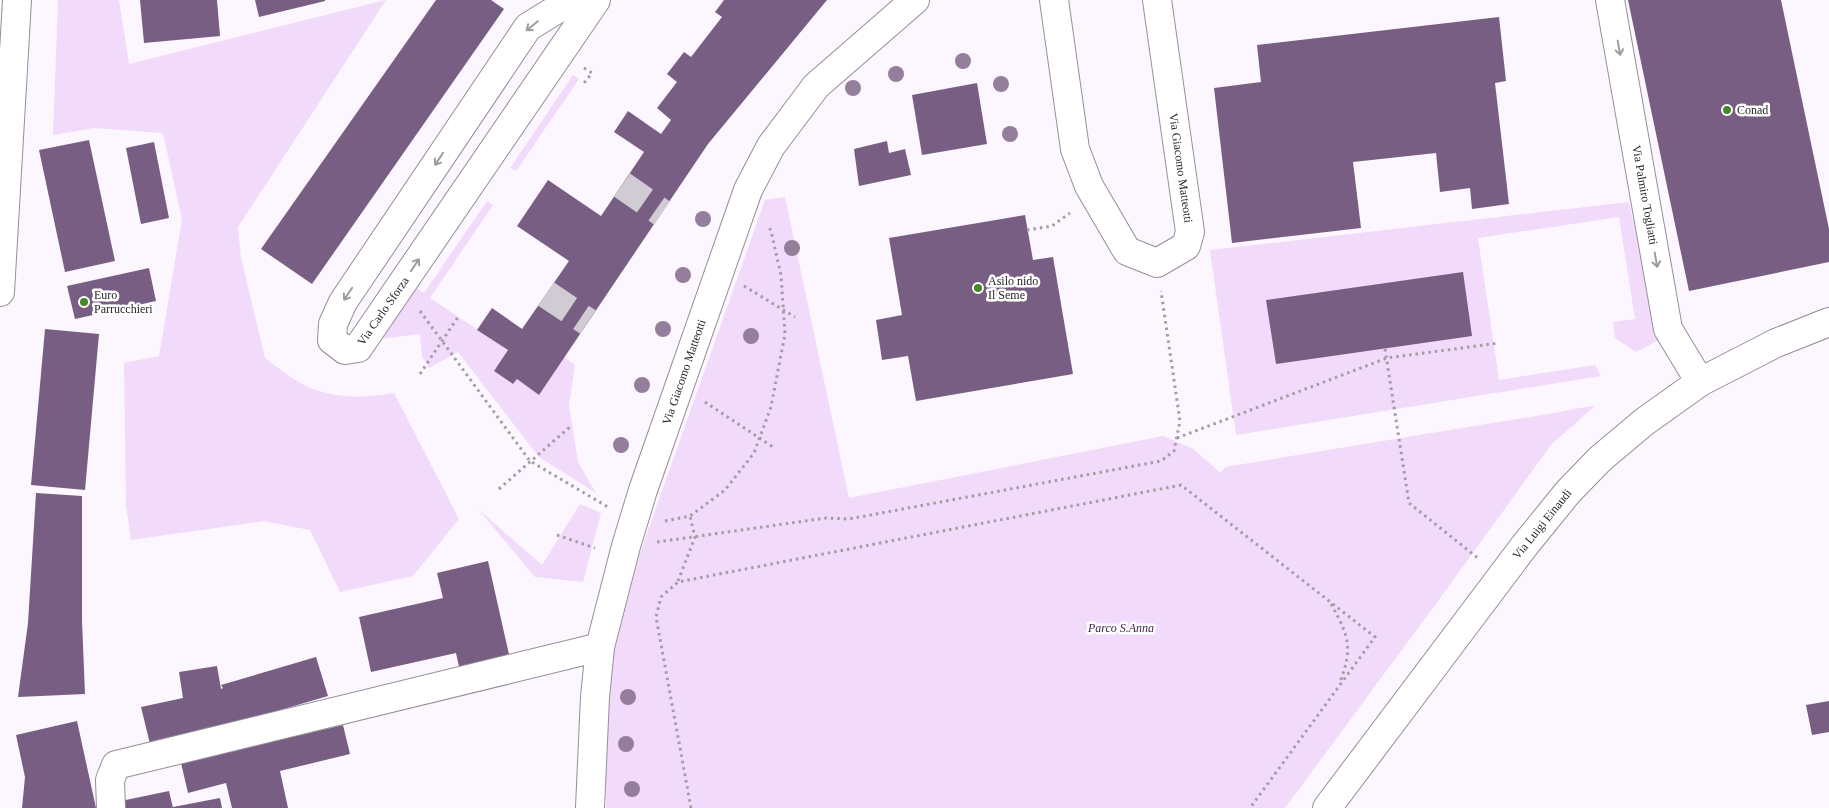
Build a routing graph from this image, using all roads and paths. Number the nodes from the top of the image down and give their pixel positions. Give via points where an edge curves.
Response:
1 (17, 0) edge
2 (572, 0) edge
3 (596, 0) edge
4 (915, 0) edge
5 (1054, 0) edge
6 (1156, 0) edge
7 (1610, 0) edge
8 (1094, 194) junction
9 (764, 218) dead end
10 (1028, 230) dead end
11 (1157, 263) junction
12 (736, 281) dead end
13 (402, 286) junction
14 (0, 292) edge
15 (784, 310) junction
16 (458, 317) dead end
17 (795, 318) dead end
18 (1829, 322) edge
19 (442, 340) junction
20 (1499, 344) dead end
21 (1385, 349) dead end
22 (1387, 358) junction
23 (420, 374) dead end
24 (1700, 382) junction
25 (704, 401) dead end
26 (572, 425) dead end
27 (759, 438) junction
28 (1177, 438) junction
29 (773, 448) dead end
30 (530, 461) junction
31 (499, 489) dead end
32 (612, 510) dead end
33 (690, 516) junction
34 (662, 522) dead end
35 (557, 535) dead end
36 (695, 537) junction
37 (626, 546) junction
38 (1500, 577) junction
39 (678, 582) junction
40 (1329, 602) junction
41 (600, 647) junction
42 (1338, 688) junction
43 (111, 808) edge
44 (590, 808) edge
45 (691, 808) edge
46 (1250, 808) edge
47 (1327, 808) edge

1 - 14 street
2 -> 13 street, Via Carlo Sforza via 528,27 343,302 333,324 332,340 345,350 358,348
13 -> 3 street, Via Carlo Sforza
4 - 37 street, Via Giacomo Matteotti via 816,86 771,146 748,190
5 - 8 street via 1075,149
6 - 11 street, Via Giacomo Matteotti via 1190,232 1186,246
7 -> 24 street, Via Palmiro Togliatti via 1668,329
8 - 10 path via 1052,226
8 - 11 street via 1127,251
9 - 15 path via 771,231 781,275
11 - 28 path via 1180,421
12 - 15 path
13 - 19 path
15 - 17 path
15 - 27 path via 782,352 771,407
16 - 19 path
18 - 24 street, Via Luigi Einaudi via 1776,343
19 - 23 path
19 - 30 path
20 - 22 path
21 - 22 path
22 - 28 path
22 - 38 path via 1409,503
24 - 38 street, Via Luigi Einaudi via 1600,459 1568,492
25 - 27 path
26 - 30 path
27 - 29 path
27 - 33 path via 754,453 725,490
28 - 36 path via 1174,451 1161,461 849,519 826,518
30 - 31 path
30 - 32 path
33 - 34 path
33 - 36 path
35 - 37 path via 600,550
36 - 37 path
36 - 39 path
37 - 41 street, Via Giacomo Matteotti
38 - 47 street, Via Luigi Einaudi
39 - 40 path via 1181,485
39 - 45 path via 661,597 656,617
40 - 42 path via 1344,627 1348,645 1348,662
40 - 42 path via 1374,637
41 - 43 street via 116,765 110,780
41 - 44 street, Via Giacomo Matteotti
42 - 46 path

